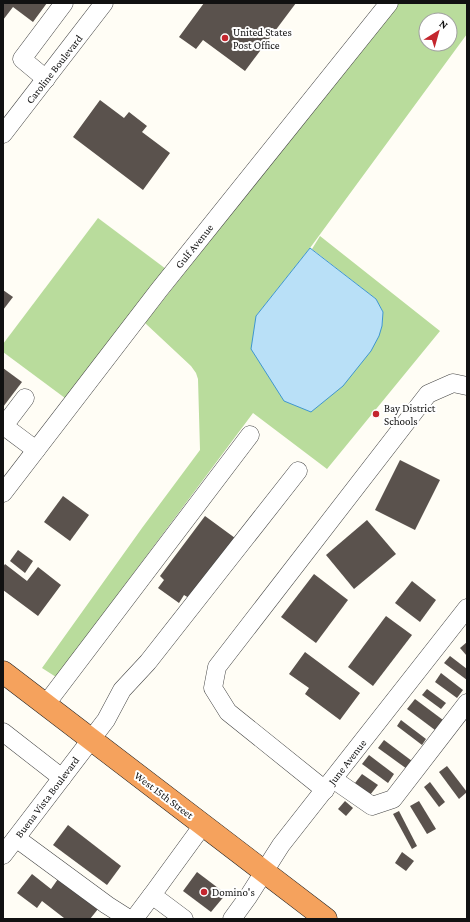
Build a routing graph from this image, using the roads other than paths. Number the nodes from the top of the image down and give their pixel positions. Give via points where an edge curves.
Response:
1 (64, 3) edge
2 (104, 3) edge
3 (389, 3) edge
4 (46, 79) junction
5 (3, 134) edge
6 (467, 386) edge
7 (25, 398) dead end
8 (3, 426) edge
9 (250, 435) dead end
10 (36, 450) junction
11 (298, 471) dead end
12 (3, 493) edge
13 (467, 608) edge
14 (3, 672) edge
15 (467, 703) edge
16 (46, 704) junction
17 (3, 732) edge
18 (91, 739) junction
19 (62, 778) junction
20 (329, 784) junction
21 (203, 825) junction
22 (16, 838) junction
23 (3, 855) edge
24 (265, 872) junction
25 (152, 895) junction
26 (129, 919) edge
27 (134, 919) edge
28 (184, 919) edge
29 (232, 919) edge
30 (326, 919) edge

1 - 4 street via 22,59
2 - 4 street, Caroline Boulevard
3 - 10 street, Gulf Avenue via 159,290
4 - 5 street, Caroline Boulevard
6 - 20 street via 453,383 428,394 217,667 213,688 228,712
7 - 8 street
8 - 10 street
9 - 16 street
10 - 12 street, Gulf Avenue
11 - 18 street, Buena Vista Boulevard via 148,662 122,690 106,720
13 - 20 street, June Avenue
14 - 16 highway, West 15th Street
15 - 20 street via 393,799 372,806
16 - 18 highway, West 15th Street
17 - 19 street
18 - 19 street, Buena Vista Boulevard
18 - 21 highway, West 15th Street
19 - 22 street, Buena Vista Boulevard
20 - 24 street, June Avenue via 281,845
21 - 24 highway, West 15th Street
21 - 25 street
22 - 23 street, Buena Vista Boulevard
22 - 26 street
24 - 29 street, June Avenue
24 - 30 highway, West 15th Street
25 - 27 street
25 - 28 street

